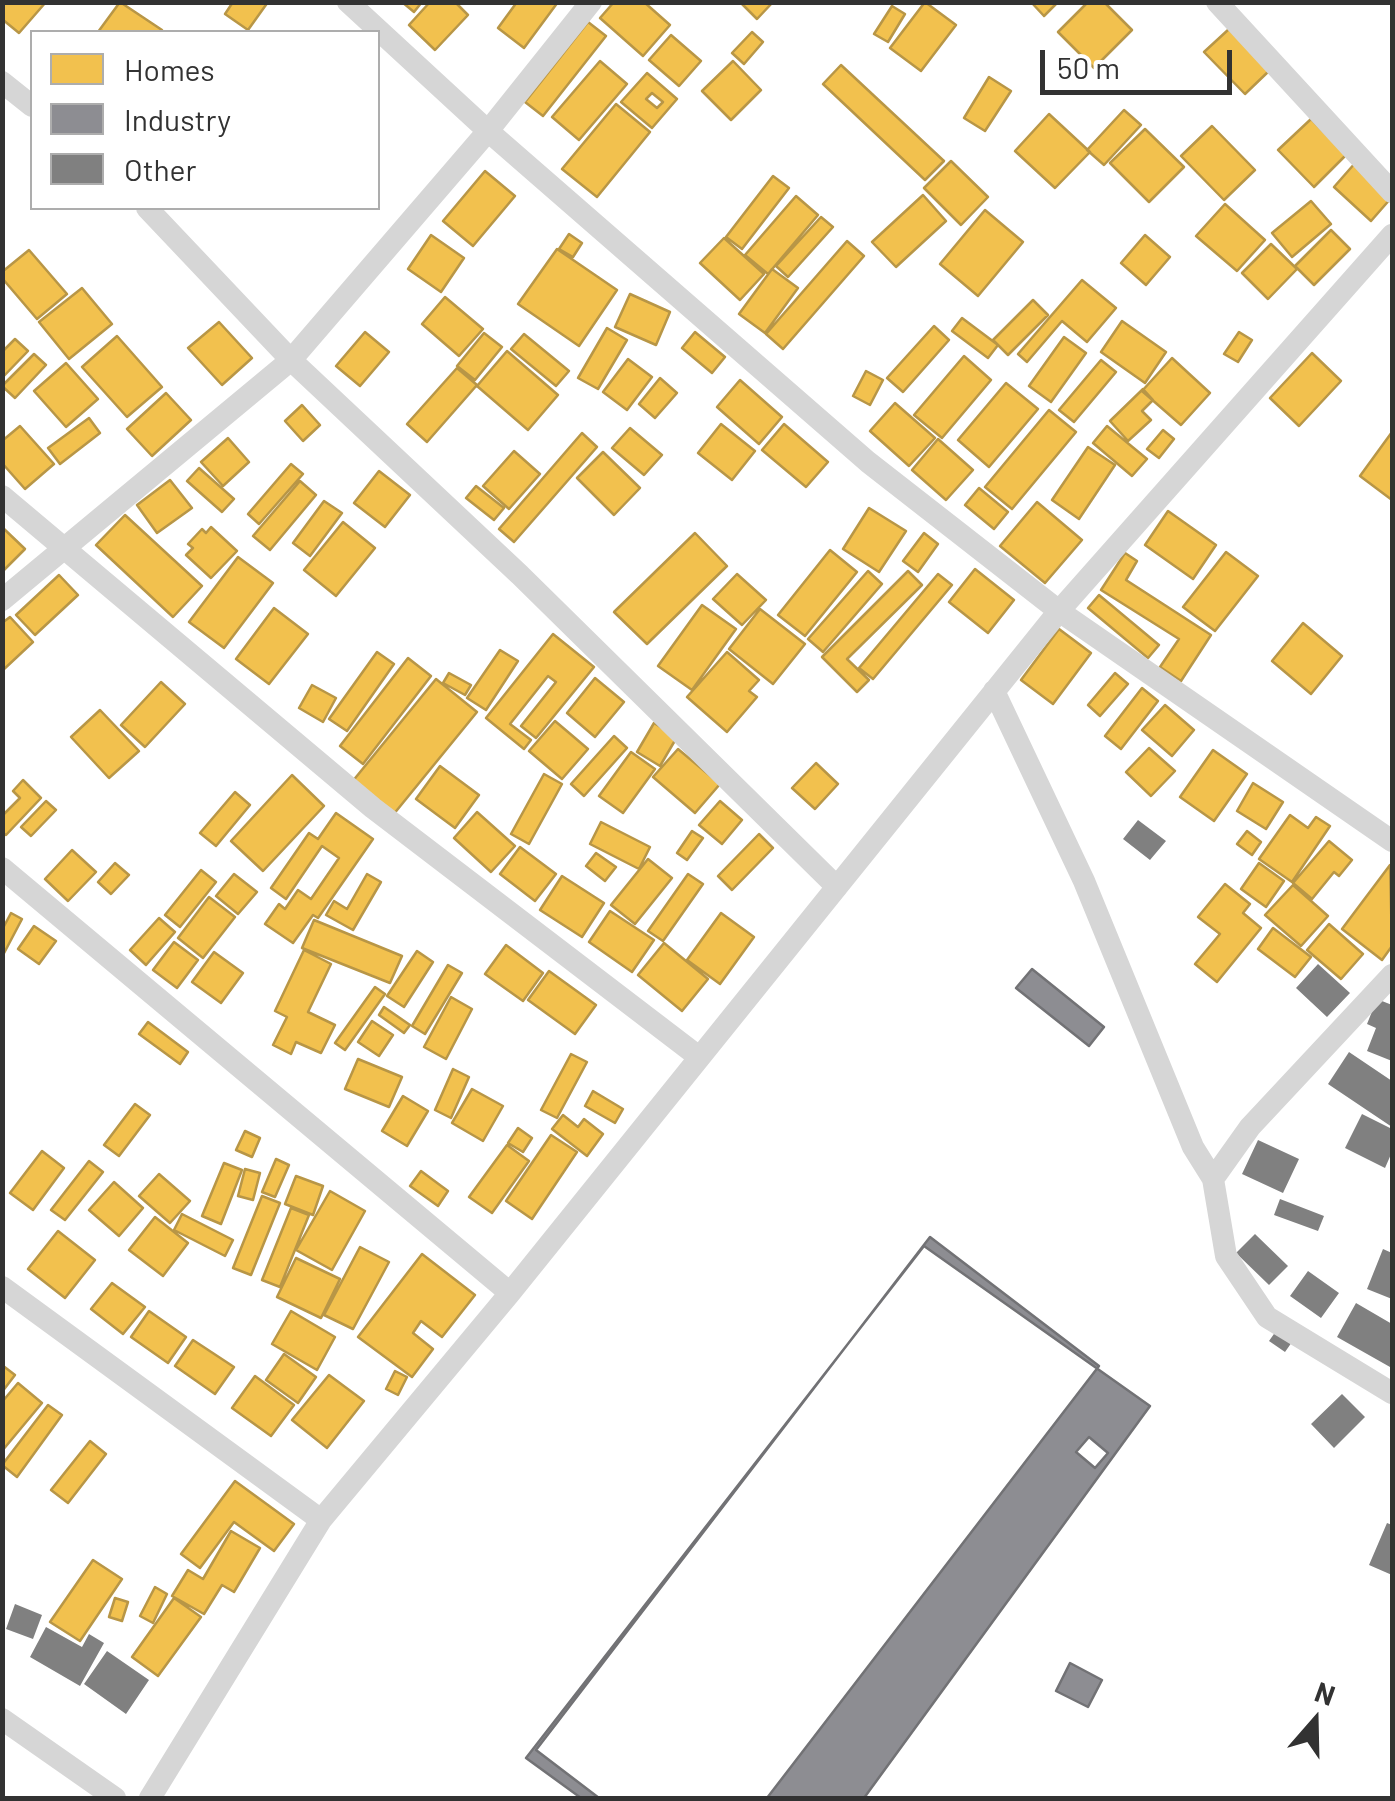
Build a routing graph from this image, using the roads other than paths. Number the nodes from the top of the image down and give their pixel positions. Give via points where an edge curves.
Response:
1 (348, 2) edge
2 (591, 2) edge
3 (1217, 2) edge
4 (378, 30) edge
5 (380, 31) edge
6 (2, 82) edge
7 (30, 104) edge
8 (488, 131) junction
9 (1392, 192) edge
10 (149, 210) edge
11 (1392, 234) edge
12 (291, 360) junction
13 (2, 496) edge
14 (63, 550) junction
15 (2, 600) edge
16 (1059, 612) junction
17 (994, 691) junction
18 (1392, 840) edge
19 (2, 868) edge
20 (836, 887) junction
21 (1392, 974) edge
22 (699, 1058) junction
23 (1213, 1179) junction
24 (2, 1287) edge
25 (510, 1293) junction
26 (1392, 1393) edge
27 (322, 1520) junction
28 (2, 1718) edge
29 (116, 1798) edge
30 (150, 1798) edge

1 - 4 street
2 - 8 street
3 - 9 street
5 - 8 street
6 - 7 street
8 - 12 street
8 - 16 street via 868,462
10 - 12 street
11 - 16 street
12 - 14 street
12 - 20 street
13 - 14 street
14 - 15 street
14 - 22 street via 373,808
16 - 17 street
16 - 18 street
17 - 20 street
17 - 23 street via 1084,882 1193,1147
19 - 25 street
20 - 22 street
21 - 23 street via 1250,1127
22 - 25 street
23 - 26 street via 1226,1256 1267,1317
24 - 27 street
25 - 27 street
27 - 30 street
28 - 29 street

